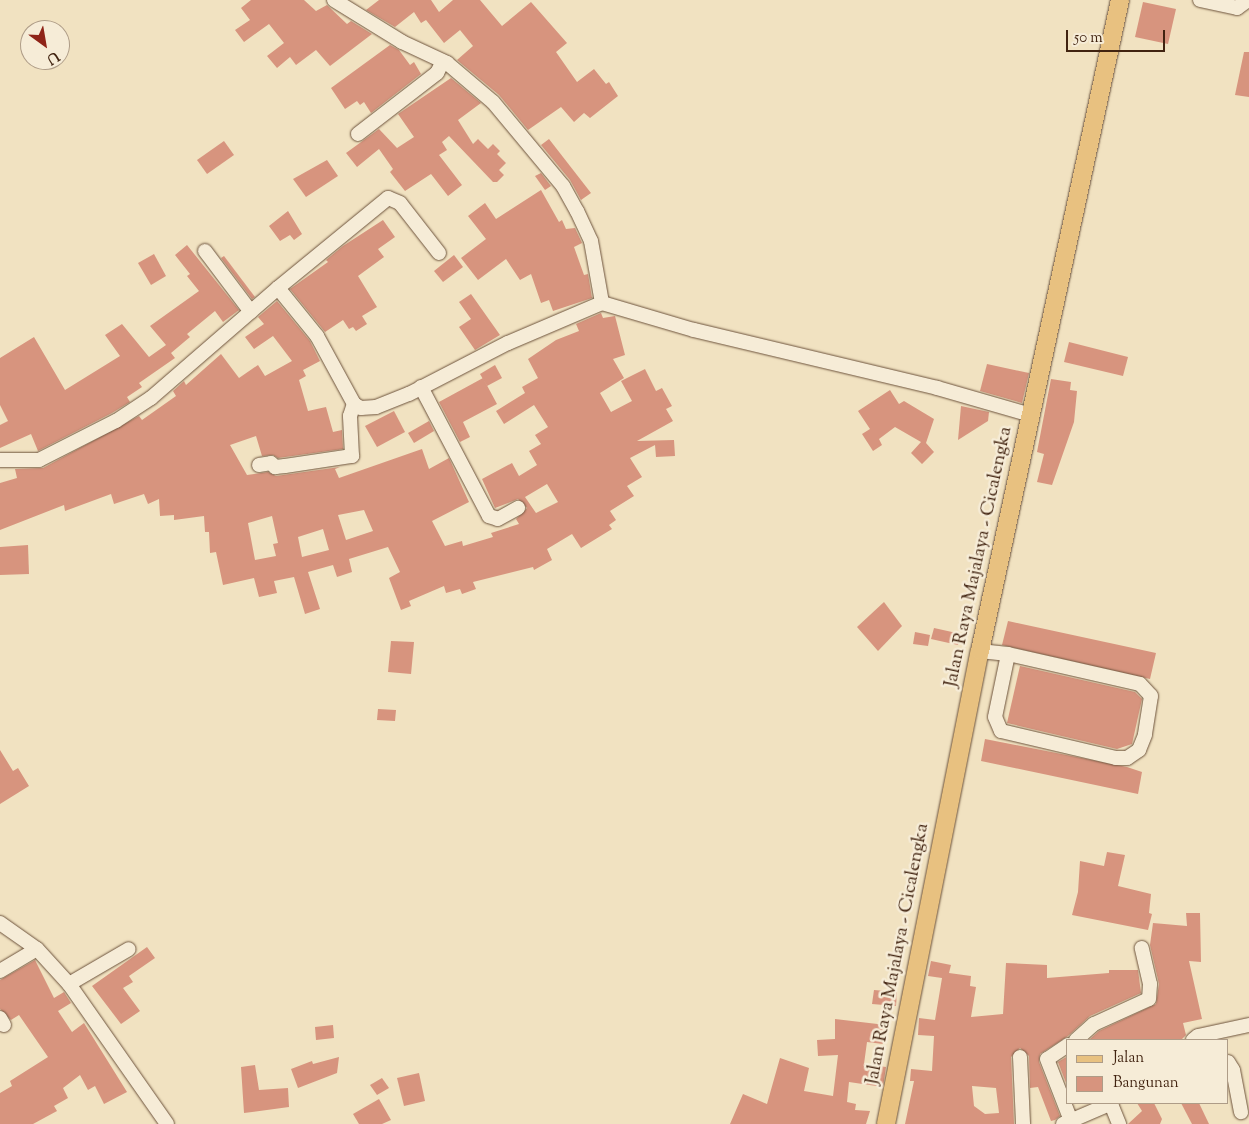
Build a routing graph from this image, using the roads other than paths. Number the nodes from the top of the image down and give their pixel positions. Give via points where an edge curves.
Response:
1 (334, 0) edge
2 (1120, 0) edge
3 (1200, 0) edge
4 (1248, 0) edge
5 (443, 61) junction
6 (358, 134) dead end
7 (205, 251) dead end
8 (439, 253) dead end
9 (278, 288) junction
10 (602, 303) junction
11 (251, 312) junction
12 (421, 387) junction
13 (354, 404) junction
14 (1031, 415) junction
15 (0, 460) edge
16 (259, 465) dead end
17 (518, 508) dead end
18 (980, 650) junction
19 (1008, 654) junction
20 (0, 923) edge
21 (1142, 948) dead end
22 (37, 949) junction
23 (129, 949) dead end
24 (0, 971) edge
25 (69, 984) junction
26 (1249, 1025) edge
27 (1077, 1039) edge
28 (1194, 1039) edge
29 (1066, 1047) edge
30 (1020, 1057) dead end
31 (1229, 1064) edge
32 (1110, 1104) edge
33 (1112, 1104) edge
34 (1241, 1112) dead end
35 (1067, 1122) edge
36 (167, 1124) edge
37 (886, 1124) edge
38 (1023, 1124) edge
39 (1118, 1124) edge

1 - 5 street via 402,42
2 - 14 main road, Jalan Raya Majalaya - Cicalengka
3 - 4 street via 1236,8
5 - 6 street via 438,73
5 - 10 street via 476,84 563,186 590,241
7 - 11 street
8 - 9 street via 400,203 388,198
9 - 11 street
9 - 13 street via 323,345
10 - 12 street via 508,343
10 - 14 street via 694,330 937,388
11 - 15 street via 150,398 116,421 39,460
12 - 13 street via 376,407 366,409
12 - 17 street via 489,516 498,518
13 - 16 street via 350,416 352,456 276,467 271,463
14 - 18 main road, Jalan Raya Majalaya - Cicalengka
18 - 19 street
18 - 37 main road, Jalan Raya Majalaya - Cicalengka
19 - 19 street via 1145,687 1151,696 1145,735 1139,750 1127,758 1116,758 1001,731 995,717
20 - 22 street
21 - 27 street via 1150,984 1149,999 1094,1024
22 - 24 street
22 - 25 street
23 - 25 street
25 - 36 street
26 - 28 street
29 - 35 street via 1048,1059
30 - 38 street
31 - 34 street
32 - 35 street
33 - 39 street

